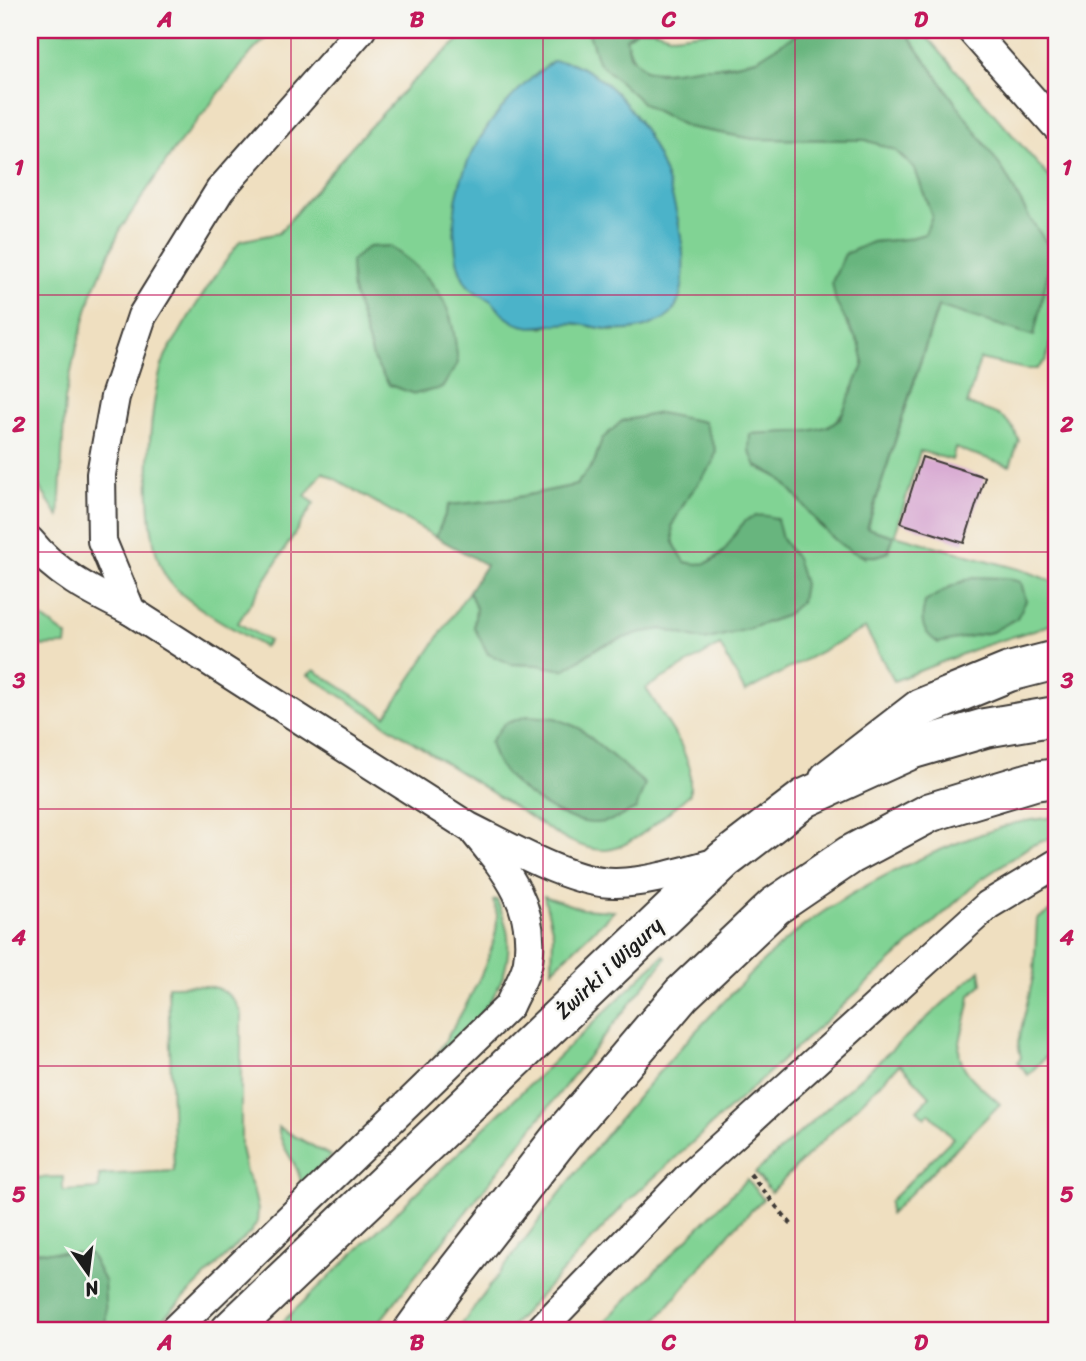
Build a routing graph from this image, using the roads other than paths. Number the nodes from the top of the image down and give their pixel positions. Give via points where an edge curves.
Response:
1 (361, 30) edge
2 (971, 30) edge
3 (1056, 126) edge
4 (30, 541) edge
5 (131, 611) junction
6 (1056, 660) edge
7 (1056, 716) edge
8 (1056, 778) edge
9 (806, 798) junction
10 (469, 827) junction
11 (724, 860) junction
12 (1056, 864) edge
13 (173, 1331) edge
14 (230, 1331) edge
15 (413, 1331) edge
16 (538, 1331) edge

1 - 5 lane via 220,190 142,316 115,397 101,474 102,541
2 - 3 lane
4 - 5 lane via 72,580
5 - 10 lane
6 - 9 street via 1009,672 921,708
7 - 9 street, Żwirki i Wigury via 985,728 913,749
8 - 15 street via 931,812 850,855 775,906 664,1015 560,1138
9 - 11 street, Żwirki i Wigury
10 - 11 lane via 573,875 613,883 654,879
10 - 13 lane via 507,872 528,918 528,963 509,1006
11 - 14 street, Żwirki i Wigury
12 - 16 lane via 988,905 694,1171

